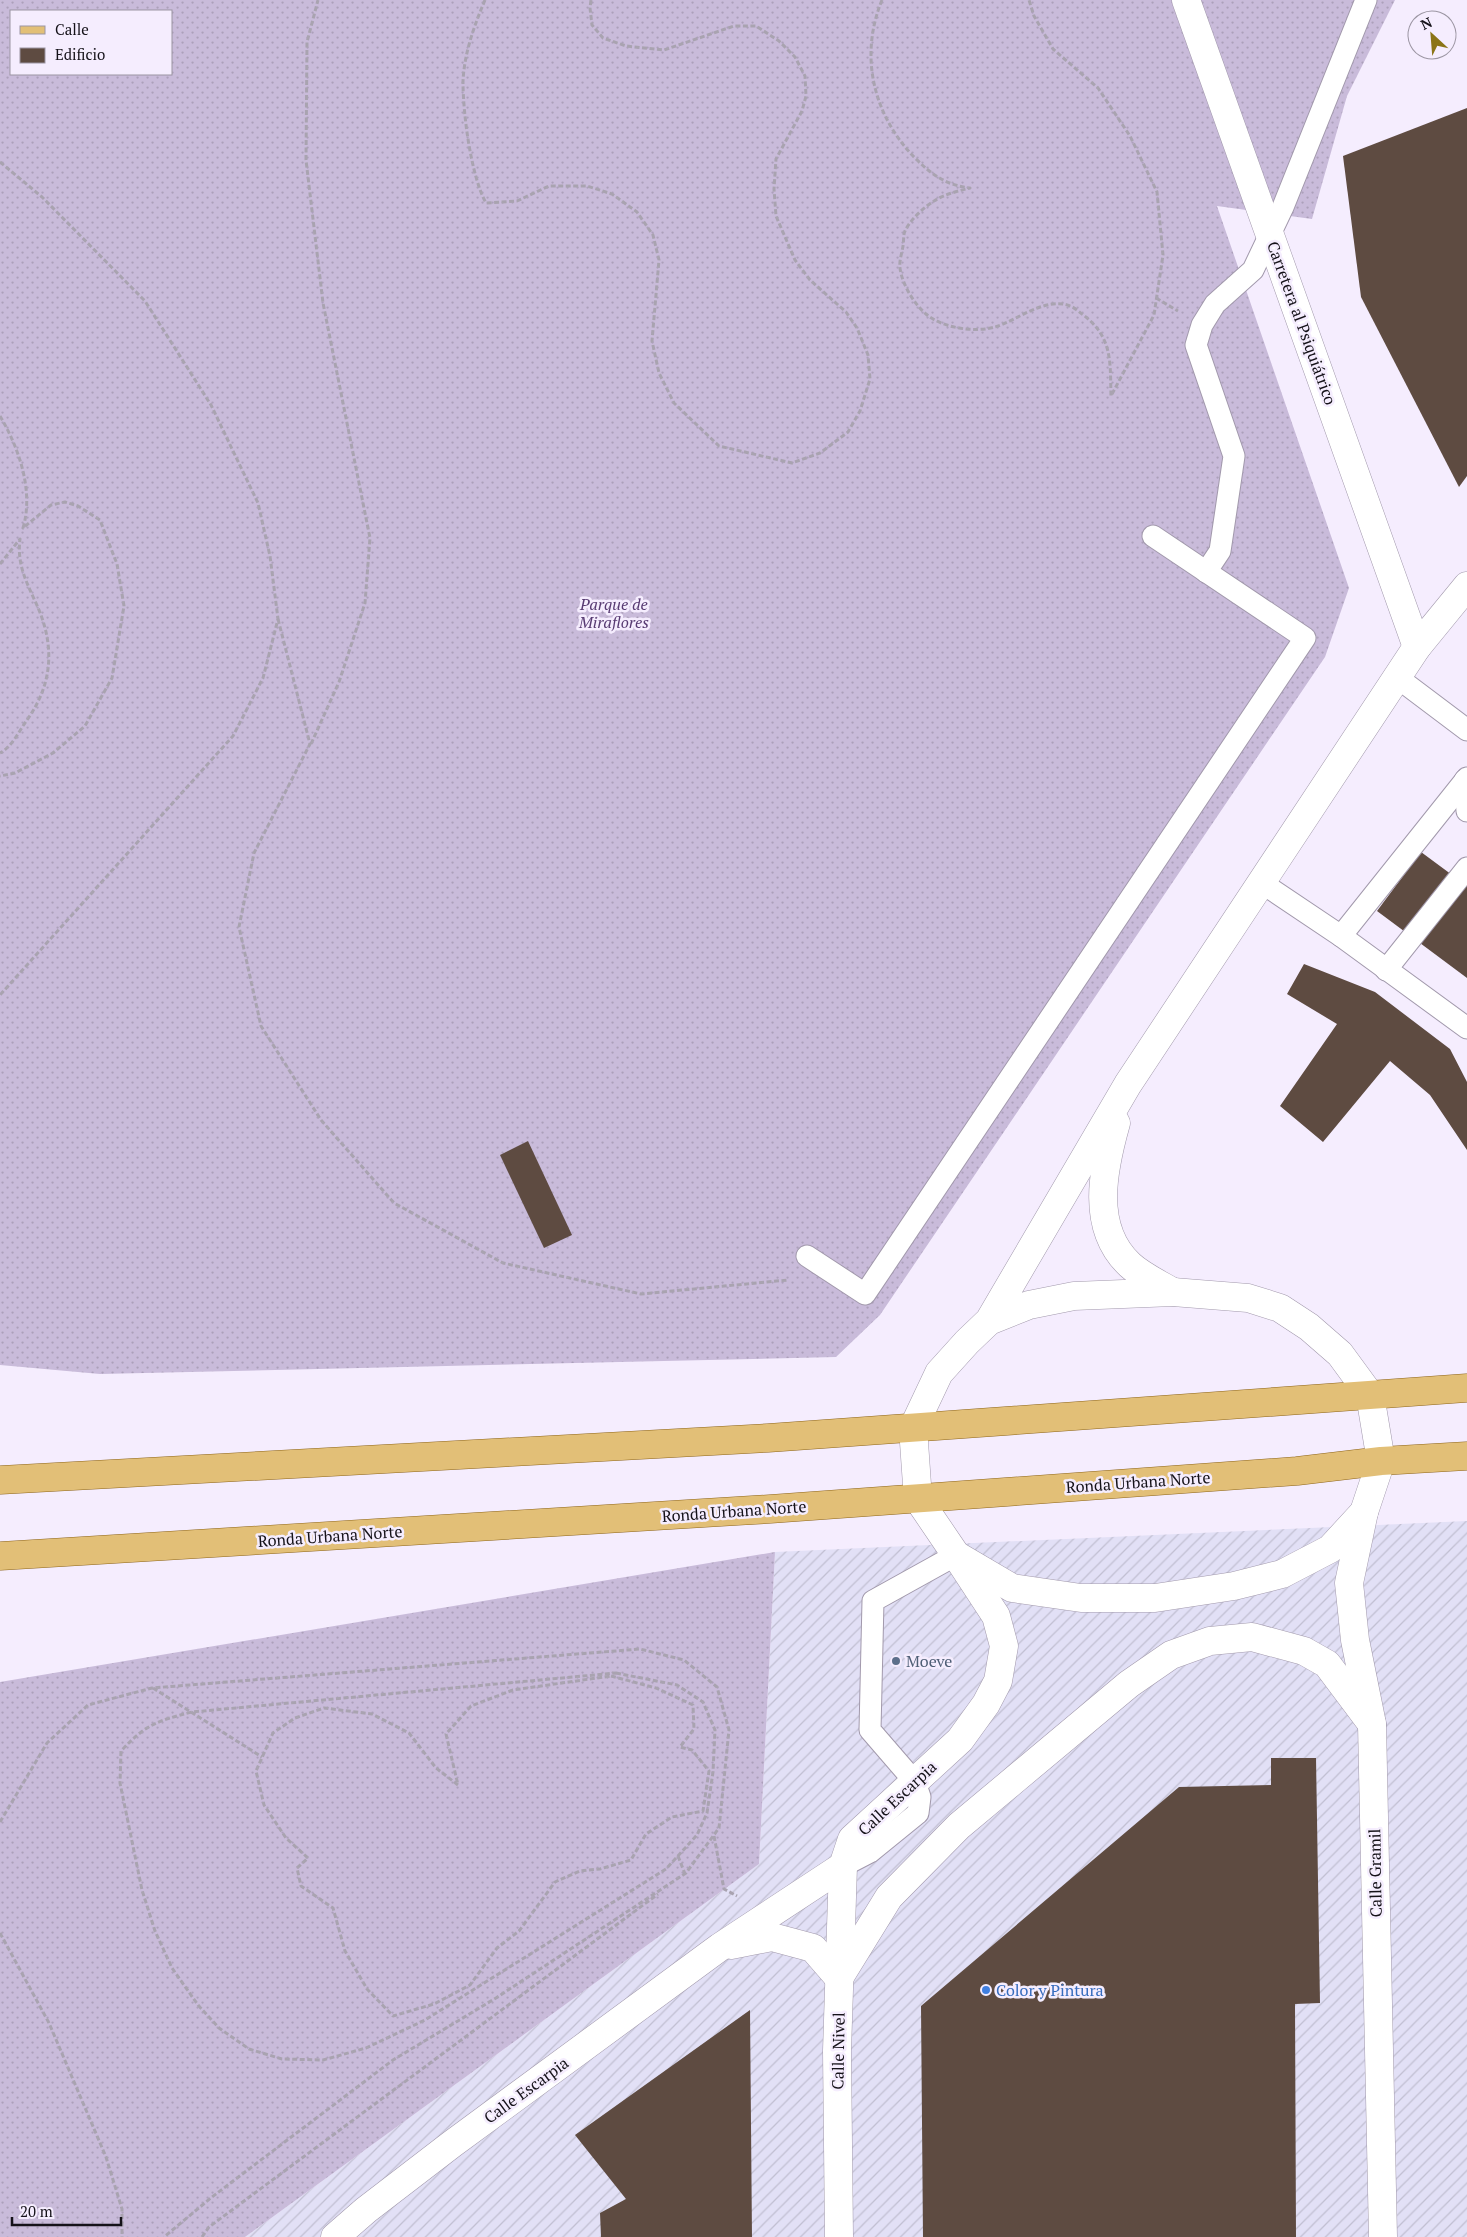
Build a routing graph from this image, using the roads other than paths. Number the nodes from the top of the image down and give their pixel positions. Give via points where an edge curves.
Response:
1 (1186, 0) edge
2 (1366, 0) edge
3 (1270, 234) junction
4 (1153, 536) dead end
5 (1206, 572) junction
6 (1467, 586) edge
7 (1417, 647) junction
8 (1398, 678) junction
9 (1467, 730) edge
10 (1466, 779) edge
11 (1467, 811) edge
12 (1467, 868) edge
13 (1262, 883) junction
14 (1341, 936) junction
15 (1386, 970) junction
16 (1467, 1028) edge
17 (1128, 1084) junction
18 (807, 1256) road end
19 (1173, 1292) junction
20 (989, 1321) junction
21 (1467, 1388) edge
22 (1370, 1394) junction
23 (913, 1428) junction
24 (1467, 1456) edge
25 (1381, 1461) junction
26 (0, 1480) edge
27 (918, 1498) junction
28 (1364, 1512) junction
29 (956, 1555) junction
30 (0, 1556) edge
31 (1372, 1724) junction
32 (915, 1782) junction
33 (843, 1866) junction
34 (720, 1947) junction
35 (839, 1978) junction
36 (335, 2237) edge
37 (840, 2237) edge
38 (1383, 2237) edge

1 - 3 street, Carretera al Psiquiátrico
2 - 3 lane
3 - 5 lane via 1253,270 1215,304 1202,325 1196,346 1234,456 1220,551
3 - 7 street, Carretera al Psiquiátrico
4 - 5 lane
5 - 18 lane via 1305,638 864,1294
6 - 7 street
7 - 8 street
8 - 9 lane
8 - 13 street
10 - 11 lane
10 - 14 lane
12 - 15 lane
13 - 14 lane
13 - 17 street
14 - 15 lane
15 - 16 lane
17 - 19 street via 1106,1160 1103,1213 1113,1243 1130,1265
17 - 20 street
19 - 20 street via 1074,1296 1029,1305
19 - 22 street via 1248,1298 1280,1308 1309,1327 1340,1354
20 - 23 street via 939,1373
21 - 22 main road
22 - 23 main road
22 - 25 street
23 - 26 main road
23 - 27 street
24 - 25 main road, Ronda Urbana Norte
25 - 27 main road, Ronda Urbana Norte
25 - 28 street, Calle Gramil
27 - 29 street, Calle Escarpia
27 - 30 main road, Ronda Urbana Norte
28 - 29 street via 1330,1549 1282,1574 1234,1586 1155,1598 1081,1598 1012,1588
28 - 31 street, Calle Gramil via 1349,1583
29 - 32 street, Calle Escarpia via 996,1616 1004,1646 998,1681 960,1740
29 - 32 lane via 874,1601 870,1730
31 - 35 street via 1327,1664 1304,1651 1252,1637 1210,1641 1171,1656 1129,1684 959,1826 890,1898
31 - 38 street, Calle Gramil
32 - 33 street, Calle Escarpia via 852,1839
33 - 34 street, Calle Escarpia
33 - 35 street, Calle Nivel
34 - 35 street, Calle Escarpia via 772,1937 813,1948
34 - 36 street, Calle Escarpia via 452,2144
35 - 37 street, Calle Nivel

